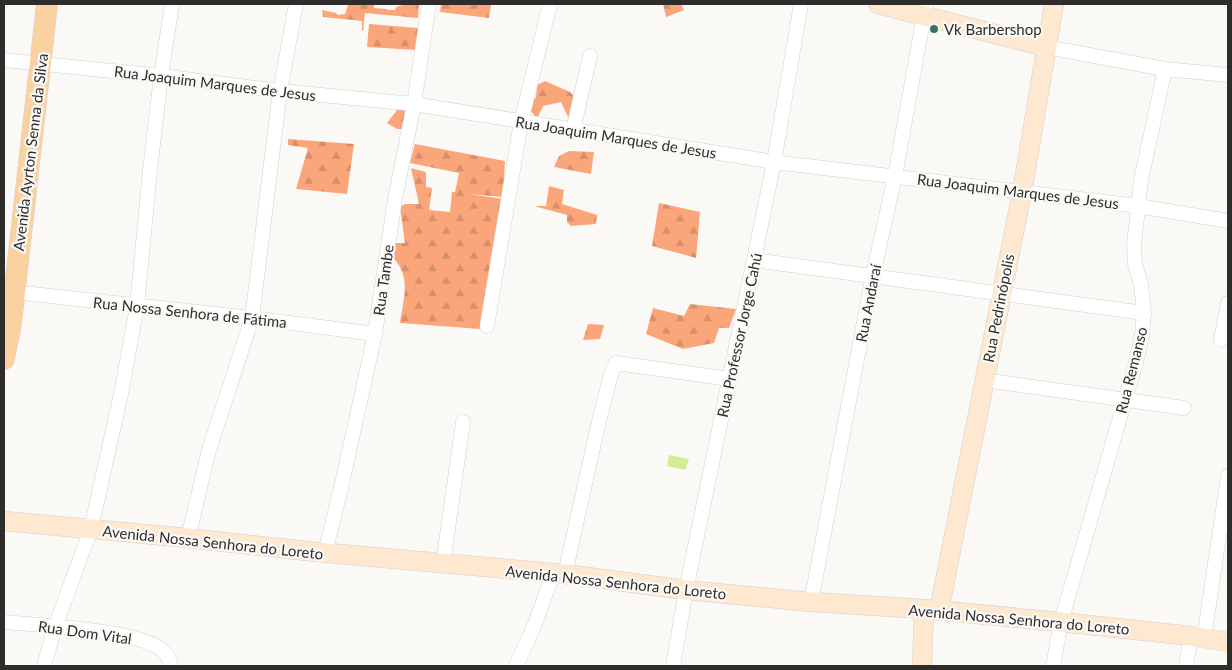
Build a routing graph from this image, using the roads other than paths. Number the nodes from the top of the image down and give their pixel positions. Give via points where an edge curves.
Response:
1 (48, 4) edge
2 (172, 4) edge
3 (296, 4) edge
4 (430, 4) edge
5 (550, 4) edge
6 (801, 4) edge
7 (878, 4) edge
8 (1054, 4) edge
9 (925, 10) edge
10 (1046, 47) junction
11 (590, 56) dead end
12 (4, 60) edge
13 (40, 64) junction
14 (1166, 69) junction
15 (1228, 75) edge
16 (161, 76) junction
17 (280, 91) junction
18 (414, 104) junction
19 (521, 122) junction
20 (573, 130) junction
21 (774, 162) junction
22 (895, 176) junction
23 (1022, 192) junction
24 (1138, 206) junction
25 (1228, 220) edge
26 (754, 260) junction
27 (874, 275) junction
28 (9, 292) edge
29 (1001, 292) junction
30 (1228, 302) edge
31 (137, 306) junction
32 (1144, 312) junction
33 (252, 318) junction
34 (486, 326) dead end
35 (375, 334) junction
36 (1220, 340) dead end
37 (4, 359) edge
38 (730, 379) junction
39 (984, 380) junction
40 (1124, 401) junction
41 (1184, 408) dead end
42 (463, 422) dead end
43 (1228, 476) edge
44 (4, 521) edge
45 (91, 529) junction
46 (188, 538) junction
47 (324, 553) junction
48 (443, 564) junction
49 (559, 574) junction
50 (686, 590) junction
51 (812, 602) junction
52 (931, 610) junction
53 (4, 622) edge
54 (1061, 622) junction
55 (55, 627) junction
56 (1198, 637) junction
57 (1228, 642) edge
58 (44, 666) edge
59 (171, 666) edge
60 (516, 666) edge
61 (673, 666) edge
62 (922, 666) edge
63 (1053, 666) edge
64 (1186, 666) edge

1 - 13 main road, Avenida Ayrton Senna da Silva
2 - 16 street
3 - 17 street
4 - 18 street, Rua Tambe
5 - 19 street
6 - 21 street, Rua Professor Jorge Cahú
7 - 9 street
8 - 10 street, Rua Pedrinópolis
9 - 10 street
9 - 22 street, Rua Andaraí
10 - 14 street
10 - 23 street, Rua Pedrinópolis
11 - 20 street
12 - 13 street, Rua Joaquim Marques de Jesus
13 - 16 street, Rua Joaquim Marques de Jesus
13 - 28 main road, Avenida Ayrton Senna da Silva
14 - 15 street
14 - 24 street, Rua Remanso
16 - 17 street, Rua Joaquim Marques de Jesus
16 - 31 street
17 - 18 street, Rua Joaquim Marques de Jesus
17 - 33 street
18 - 19 street, Rua Joaquim Marques de Jesus
18 - 35 street, Rua Tambe via 395,199
19 - 20 street, Rua Joaquim Marques de Jesus
19 - 34 street
20 - 21 street, Rua Joaquim Marques de Jesus
21 - 22 street, Rua Joaquim Marques de Jesus
21 - 26 street, Rua Professor Jorge Cahú
22 - 23 street, Rua Joaquim Marques de Jesus
22 - 27 street, Rua Andaraí
23 - 24 street, Rua Joaquim Marques de Jesus
23 - 29 street, Rua Pedrinópolis
24 - 25 street, Rua Joaquim Marques de Jesus
24 - 32 street, Rua Remanso via 1135,264
26 - 27 street
26 - 38 street, Rua Professor Jorge Cahú
27 - 29 street
27 - 51 street, Rua Andaraí
28 - 31 street, Rua Nossa Senhora de Fátima
28 - 37 main road, Avenida Ayrton Senna da Silva via 10,323
29 - 32 street
29 - 39 street, Rua Pedrinópolis
30 - 36 street
31 - 33 street, Rua Nossa Senhora de Fátima
31 - 45 street
32 - 40 street, Rua Remanso via 1136,362
33 - 35 street, Rua Nossa Senhora de Fátima
33 - 46 street via 209,450
35 - 47 street, Rua Tambe
38 - 49 street via 616,364 610,374
38 - 50 street, Rua Professor Jorge Cahú
39 - 40 street
39 - 52 street, Rua Pedrinópolis
40 - 41 street
40 - 54 street, Rua Remanso
42 - 48 street
43 - 56 street
44 - 45 street, Avenida Nossa Senhora do Loreto
45 - 46 street, Avenida Nossa Senhora do Loreto
45 - 55 street
46 - 47 street, Avenida Nossa Senhora do Loreto
47 - 48 street, Avenida Nossa Senhora do Loreto
48 - 49 street, Avenida Nossa Senhora do Loreto
49 - 50 street, Avenida Nossa Senhora do Loreto
49 - 60 street
50 - 51 street, Avenida Nossa Senhora do Loreto
50 - 61 street, Rua Professor Jorge Cahú
51 - 52 street, Avenida Nossa Senhora do Loreto
52 - 54 street, Avenida Nossa Senhora do Loreto
52 - 62 street, Rua Pedrinópolis
53 - 55 street, Rua Dom Vital
54 - 56 street, Avenida Nossa Senhora do Loreto
54 - 63 street, Rua Remanso
55 - 58 street
55 - 59 street, Rua Dom Vital via 149,642 163,650
56 - 57 street, Avenida Nossa Senhora do Loreto
56 - 64 street

